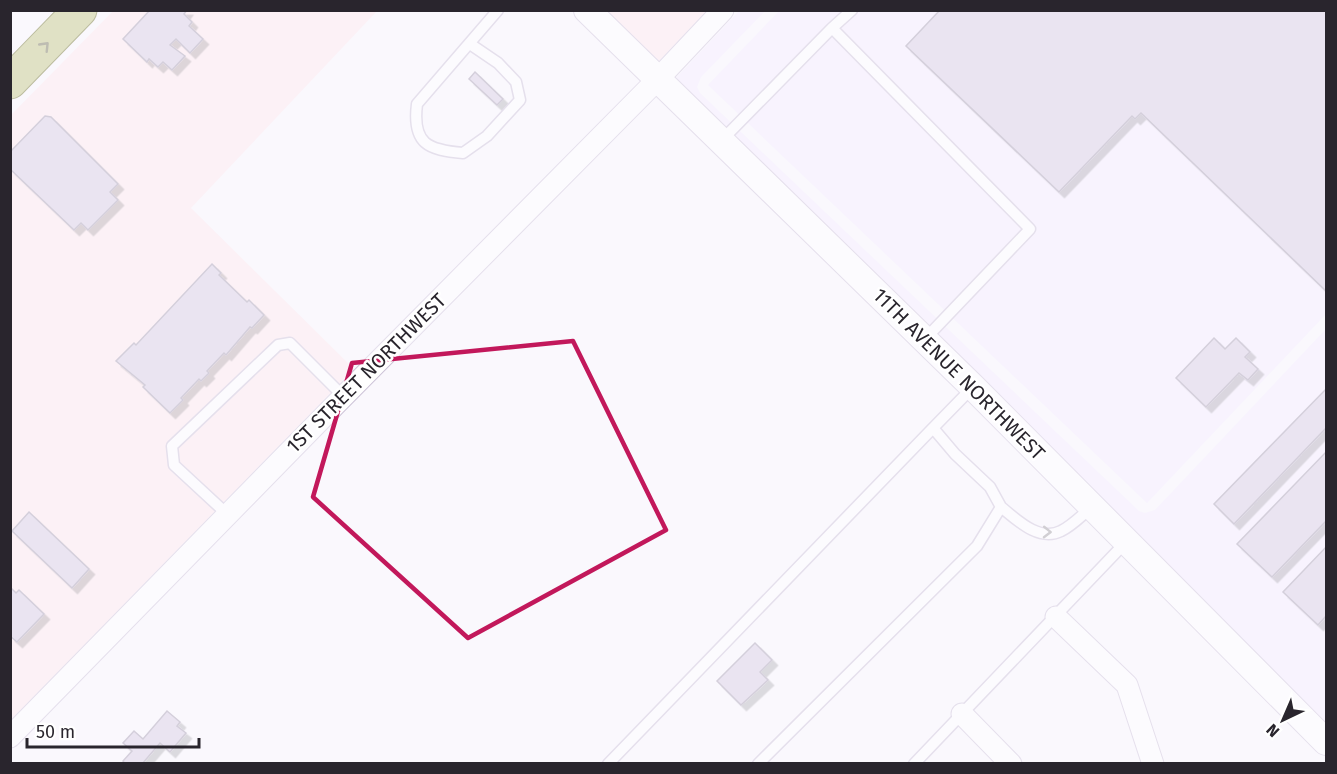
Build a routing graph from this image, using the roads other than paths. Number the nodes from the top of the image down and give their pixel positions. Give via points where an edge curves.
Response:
1 (80, 10) edge
2 (498, 10) edge
3 (587, 10) edge
4 (723, 10) edge
5 (852, 10) edge
6 (832, 28) junction
7 (470, 44) junction
8 (658, 79) junction
9 (10, 82) edge
10 (721, 141) junction
11 (925, 339) junction
12 (973, 387) junction
13 (343, 396) junction
14 (933, 428) junction
15 (1001, 507) junction
16 (1092, 507) junction
17 (228, 515) junction
18 (1126, 542) junction
19 (1056, 616) junction
20 (962, 714) junction
21 (10, 737) edge
22 (1326, 742) edge
23 (608, 764) edge
24 (758, 764) edge
25 (914, 764) edge
26 (1011, 764) edge
27 (1153, 764) edge

9 -> 1 main road
2 - 7 lane
3 - 8 street, 11TH AVENUE NORTHWEST
4 - 8 street, 1ST STREET NORTHWEST
5 - 6 lane
6 - 10 lane
6 - 11 lane via 1030,229
7 - 7 lane via 417,104 415,120 420,139 437,151 463,153 487,136 520,100 516,82 498,63
8 - 10 street, 11TH AVENUE NORTHWEST
8 - 13 street, 1ST STREET NORTHWEST
10 - 11 street, 11TH AVENUE NORTHWEST
11 - 12 street, 11TH AVENUE NORTHWEST
12 - 14 lane
12 - 16 street, 11TH AVENUE NORTHWEST
13 - 17 street, 1ST STREET NORTHWEST
13 - 17 lane via 290,343 278,345 172,446 174,465
14 - 15 lane via 990,487
14 - 23 lane
15 -> 16 lane via 1041,534 1060,532
15 - 24 lane via 977,546
16 - 18 street, 11TH AVENUE NORTHWEST
17 - 21 street, 1ST STREET NORTHWEST
18 - 19 lane
18 - 22 street, 11TH AVENUE NORTHWEST
19 - 20 lane
19 - 27 street via 1127,685
20 - 25 lane
20 - 26 street

